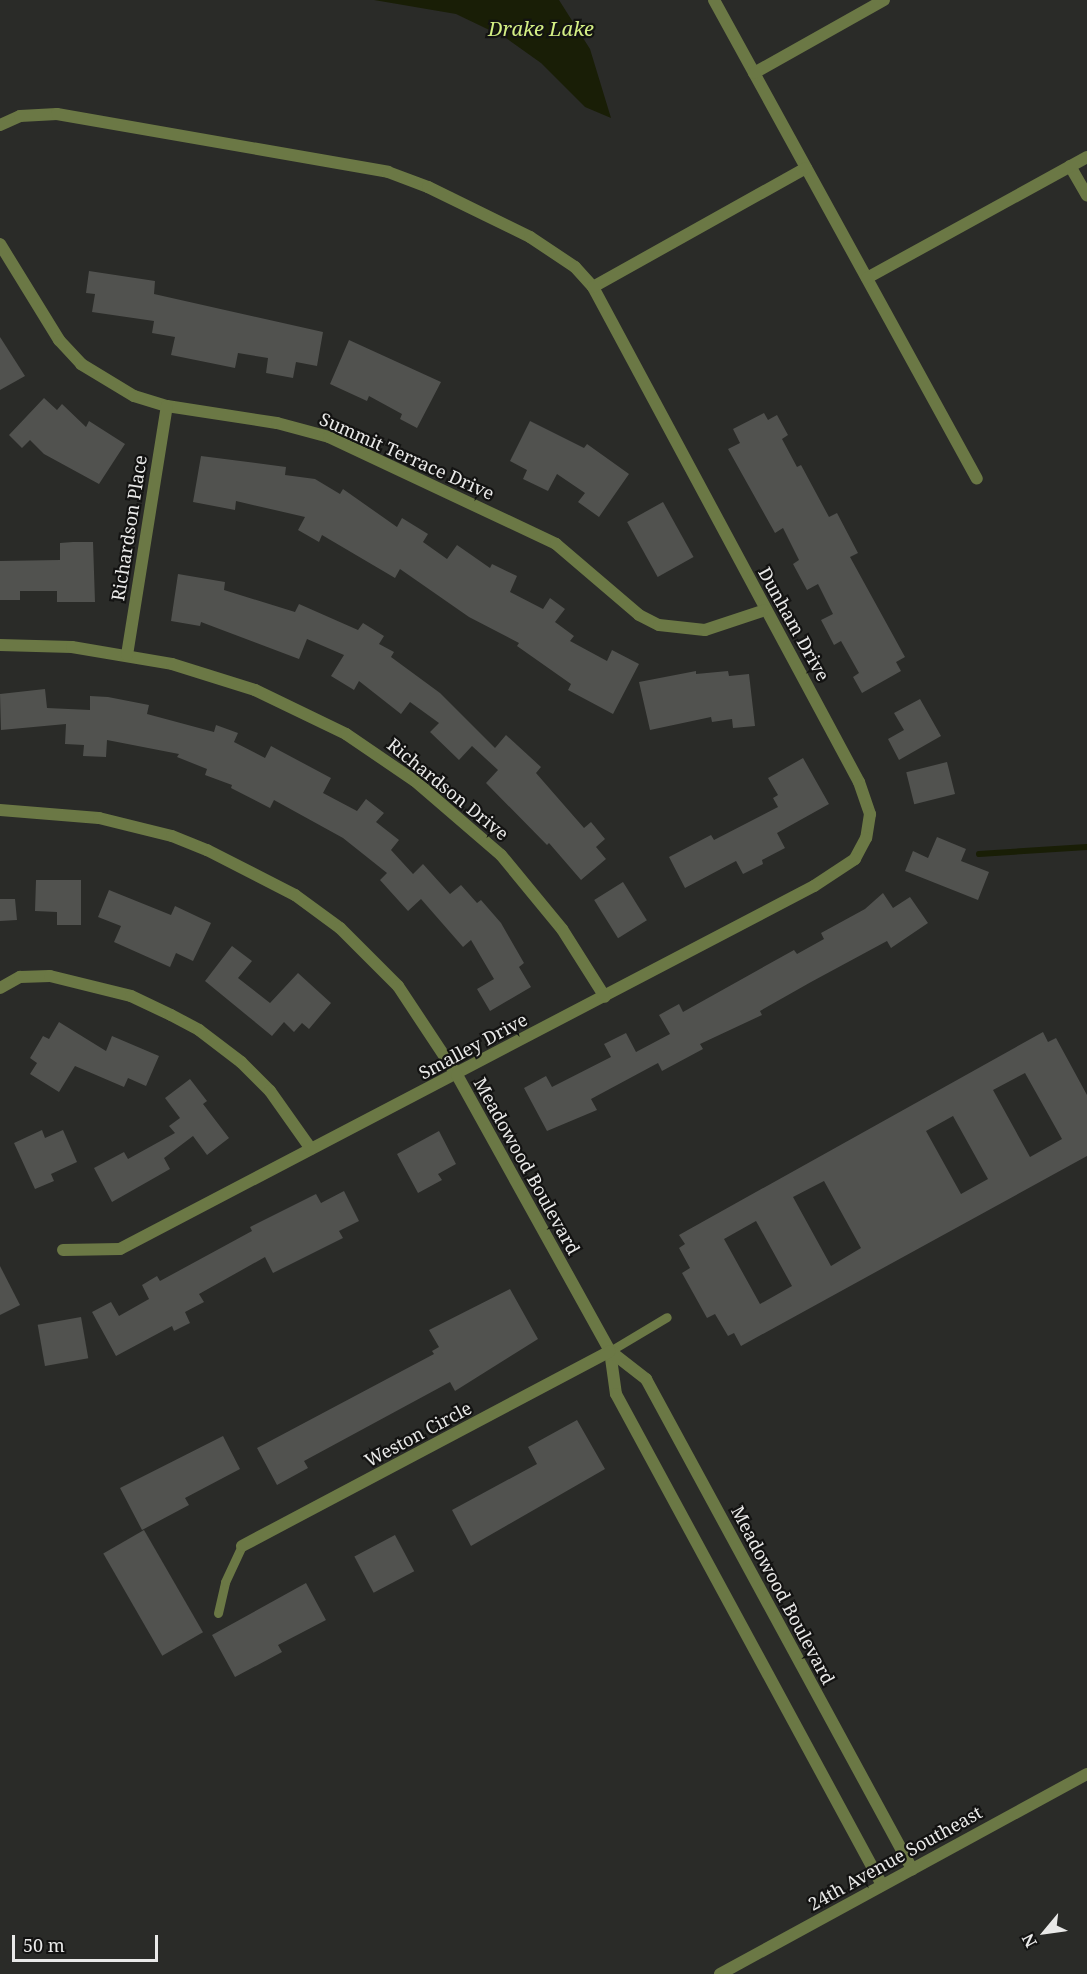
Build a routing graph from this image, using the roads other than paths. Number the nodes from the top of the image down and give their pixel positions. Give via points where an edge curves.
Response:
1 (714, 0) edge
2 (884, 0) edge
3 (754, 73) junction
4 (0, 125) edge
5 (1087, 157) edge
6 (1070, 166) junction
7 (806, 168) junction
8 (1087, 196) edge
9 (0, 244) edge
10 (867, 278) junction
11 (593, 287) junction
12 (167, 406) junction
13 (977, 479) dead end
14 (765, 609) junction
15 (0, 645) edge
16 (127, 655) junction
17 (0, 810) edge
18 (870, 824) joint
19 (0, 988) edge
20 (605, 997) junction
21 (457, 1075) junction
22 (310, 1149) junction
23 (63, 1250) dead end
24 (667, 1317) dead end
25 (610, 1351) junction
26 (242, 1546) joint
27 (218, 1613) dead end
28 (1087, 1774) edge
29 (912, 1869) junction
30 (882, 1884) junction
31 (720, 1974) edge

1 - 3 street
2 - 3 street
3 - 7 street
4 - 11 street, Dunham Drive via 20,116 57,114 388,172 428,187 530,237 575,267
5 - 6 street
6 - 8 street
6 - 10 street
7 - 10 street
7 - 11 street
9 - 12 street, Summit Terrace Drive via 39,312 81,364 108,383
10 - 13 street
11 - 14 street, Dunham Drive
12 - 14 street, Summit Terrace Drive via 278,423 329,437 556,544 630,608 659,625 705,630
12 - 16 street, Richardson Place
14 - 18 street, Dunham Drive via 859,782
15 - 16 street, Richardson Drive via 72,647
16 - 20 street, Richardson Drive via 255,690 346,734 386,759 501,855 562,929
17 - 21 street, Meadowood Boulevard via 64,813 131,825 172,836 266,877 323,915 381,968 423,1020
18 - 20 street, Smalley Drive via 855,859 836,874
19 - 22 street via 20,977 50,976 131,996 171,1015 241,1062 270,1092
20 - 21 street, Smalley Drive
21 - 22 street, Smalley Drive
21 - 25 street, Meadowood Boulevard
22 - 23 street, Smalley Drive via 120,1249
24 - 25 lane
25 - 26 street, Weston Circle
25 - 29 street, Meadowood Boulevard via 646,1379
25 - 30 street, Meadowood Boulevard via 616,1394
26 - 27 lane via 225,1582
28 - 29 street, 24th Avenue Southeast
29 - 30 street, 24th Avenue Southeast
30 - 31 street, 24th Avenue Southeast

